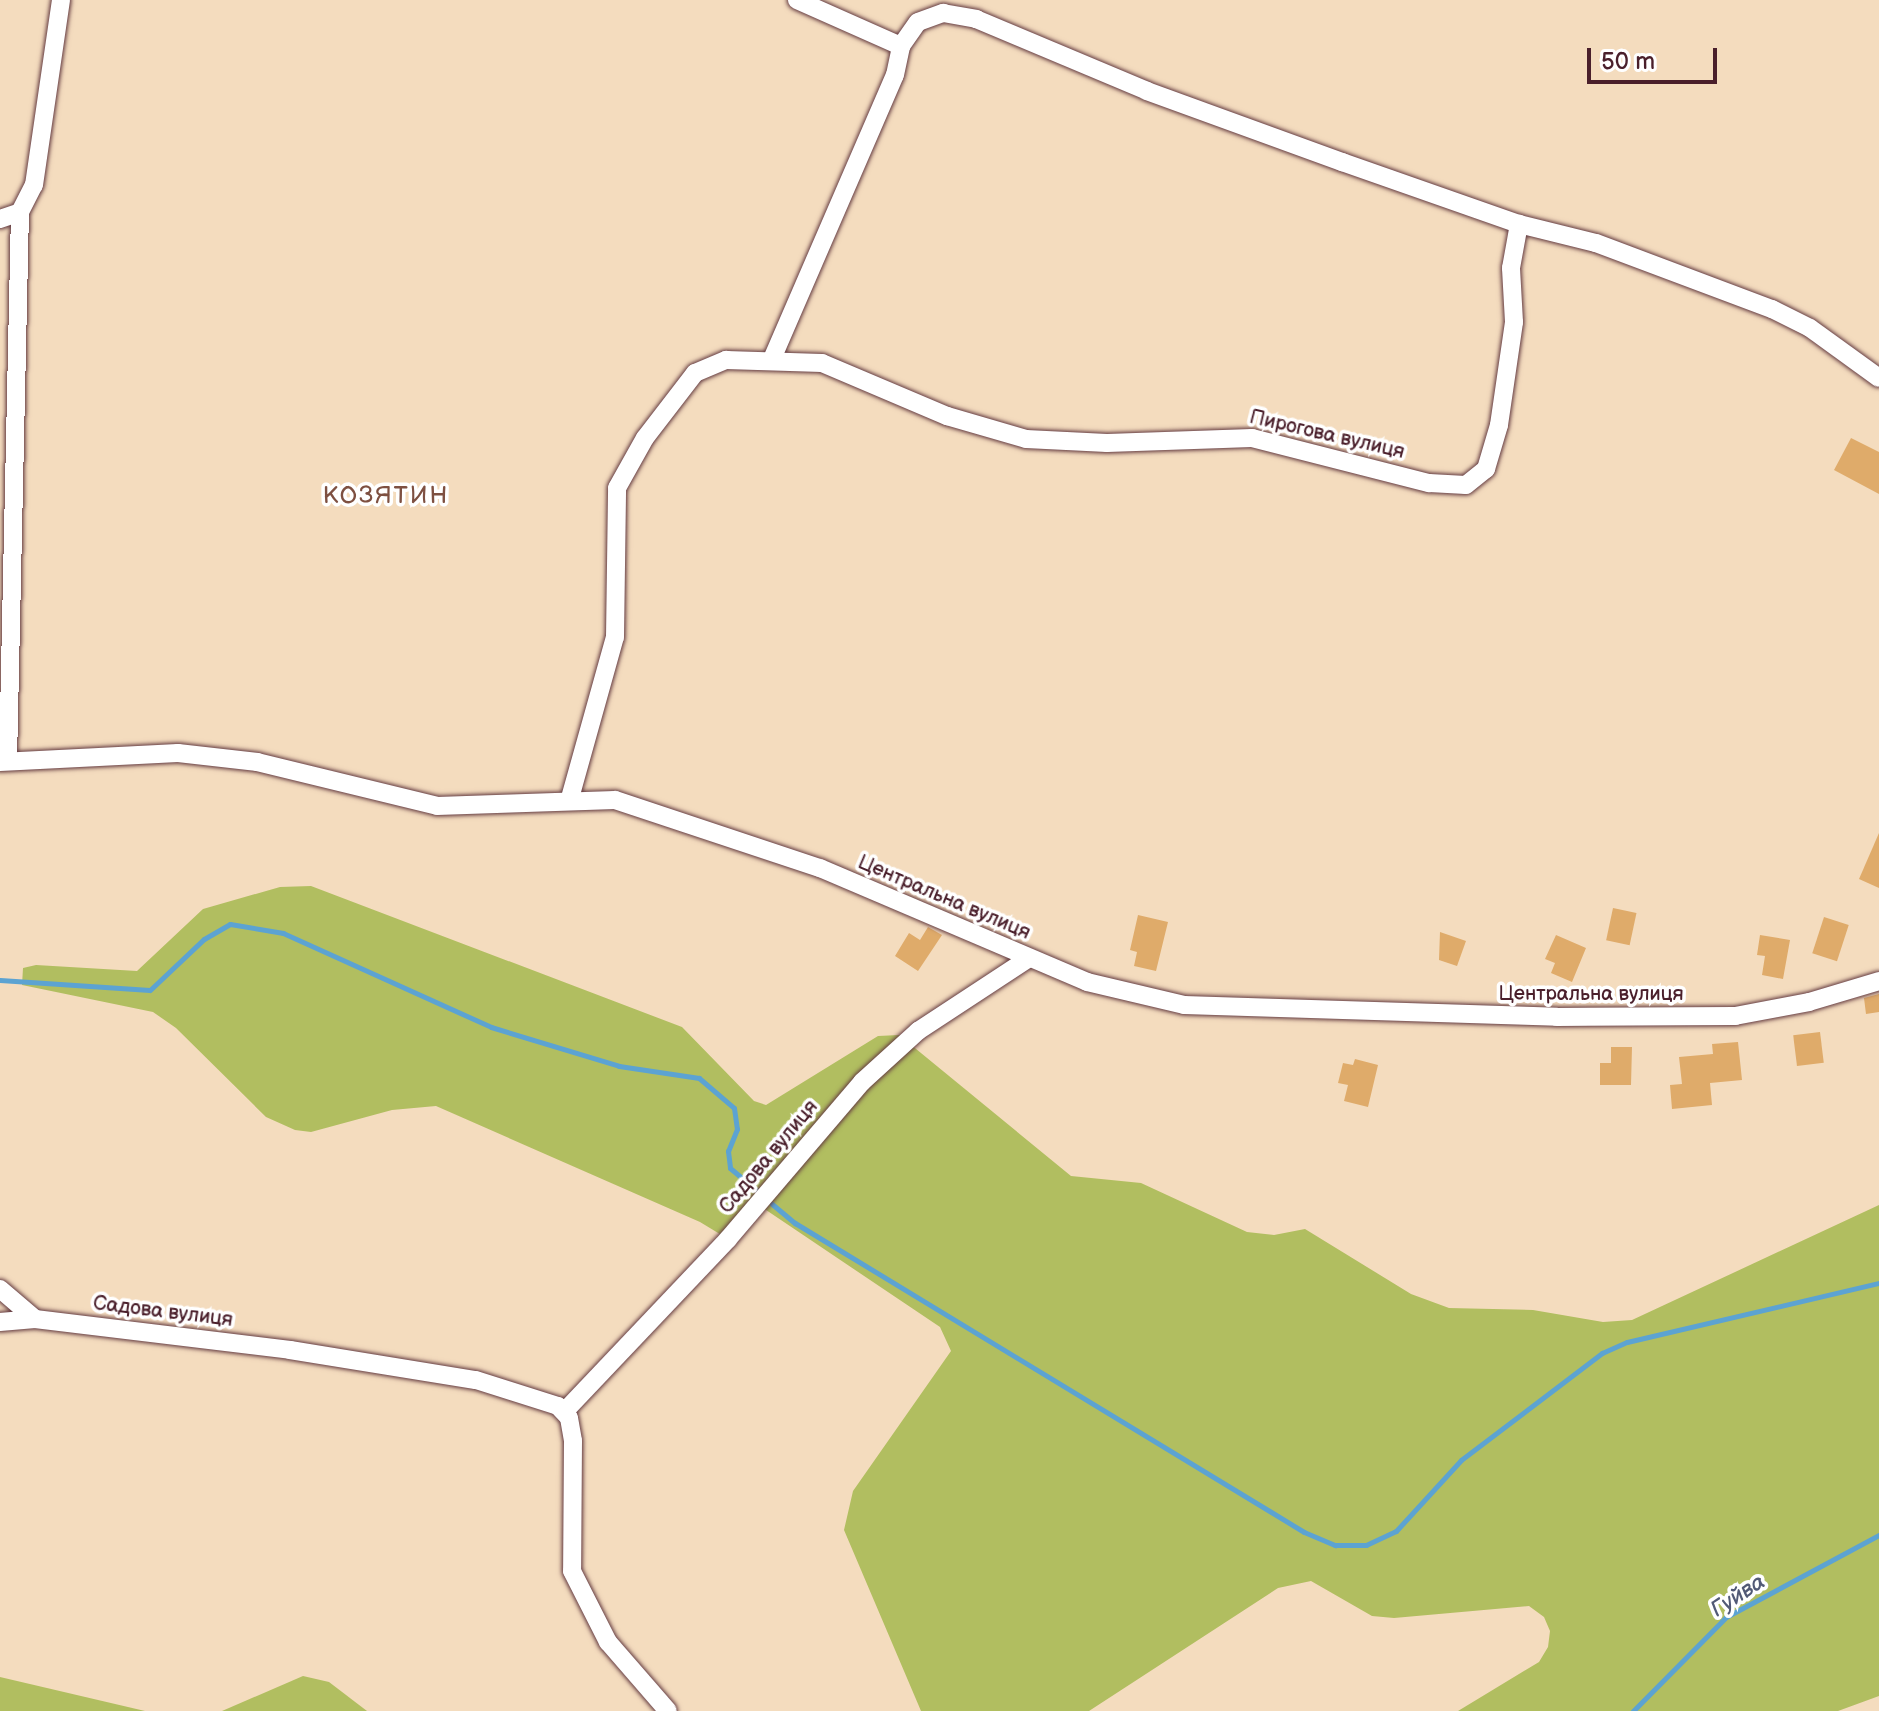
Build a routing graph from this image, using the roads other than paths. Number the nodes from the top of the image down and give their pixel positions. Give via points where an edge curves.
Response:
1 (61, 0) edge
2 (797, 0) edge
3 (901, 46) junction
4 (20, 212) junction
5 (0, 219) edge
6 (1519, 224) junction
7 (772, 359) junction
8 (1879, 378) edge
9 (4, 761) edge
10 (570, 798) junction
11 (1029, 958) junction
12 (1879, 981) edge
13 (0, 1289) edge
14 (35, 1319) junction
15 (0, 1322) edge
16 (565, 1411) junction
17 (668, 1711) edge

1 - 4 street via 37,175
2 - 3 street
3 - 6 street via 929,15 976,19 1147,91
3 - 7 street via 895,75 814,272
4 - 5 street
4 - 9 street
6 - 7 street, Пирогова вулиця via 1511,268 1514,322 1499,425 1486,469 1466,485 1429,483 1252,438 1107,443 1026,439 947,416 835,367
6 - 8 street via 1596,243 1772,309 1810,328
7 - 10 street, Пирогова вулиця via 726,360 695,373 622,474 614,503 615,637
9 - 10 street, Центральна вулиця via 178,753 257,762 437,806 490,807
10 - 11 street, Центральна вулиця via 625,802 756,845
11 - 12 street, Центральна вулиця via 1105,989 1184,1005 1406,1014 1735,1016
11 - 16 street, Садова вулиця via 918,1031 862,1082 728,1239
13 - 14 street
14 - 15 street, Садова вулиця
14 - 16 street, Садова вулиця via 290,1350 476,1380 533,1395
16 - 17 street via 573,1441 572,1571 586,1608 608,1642

